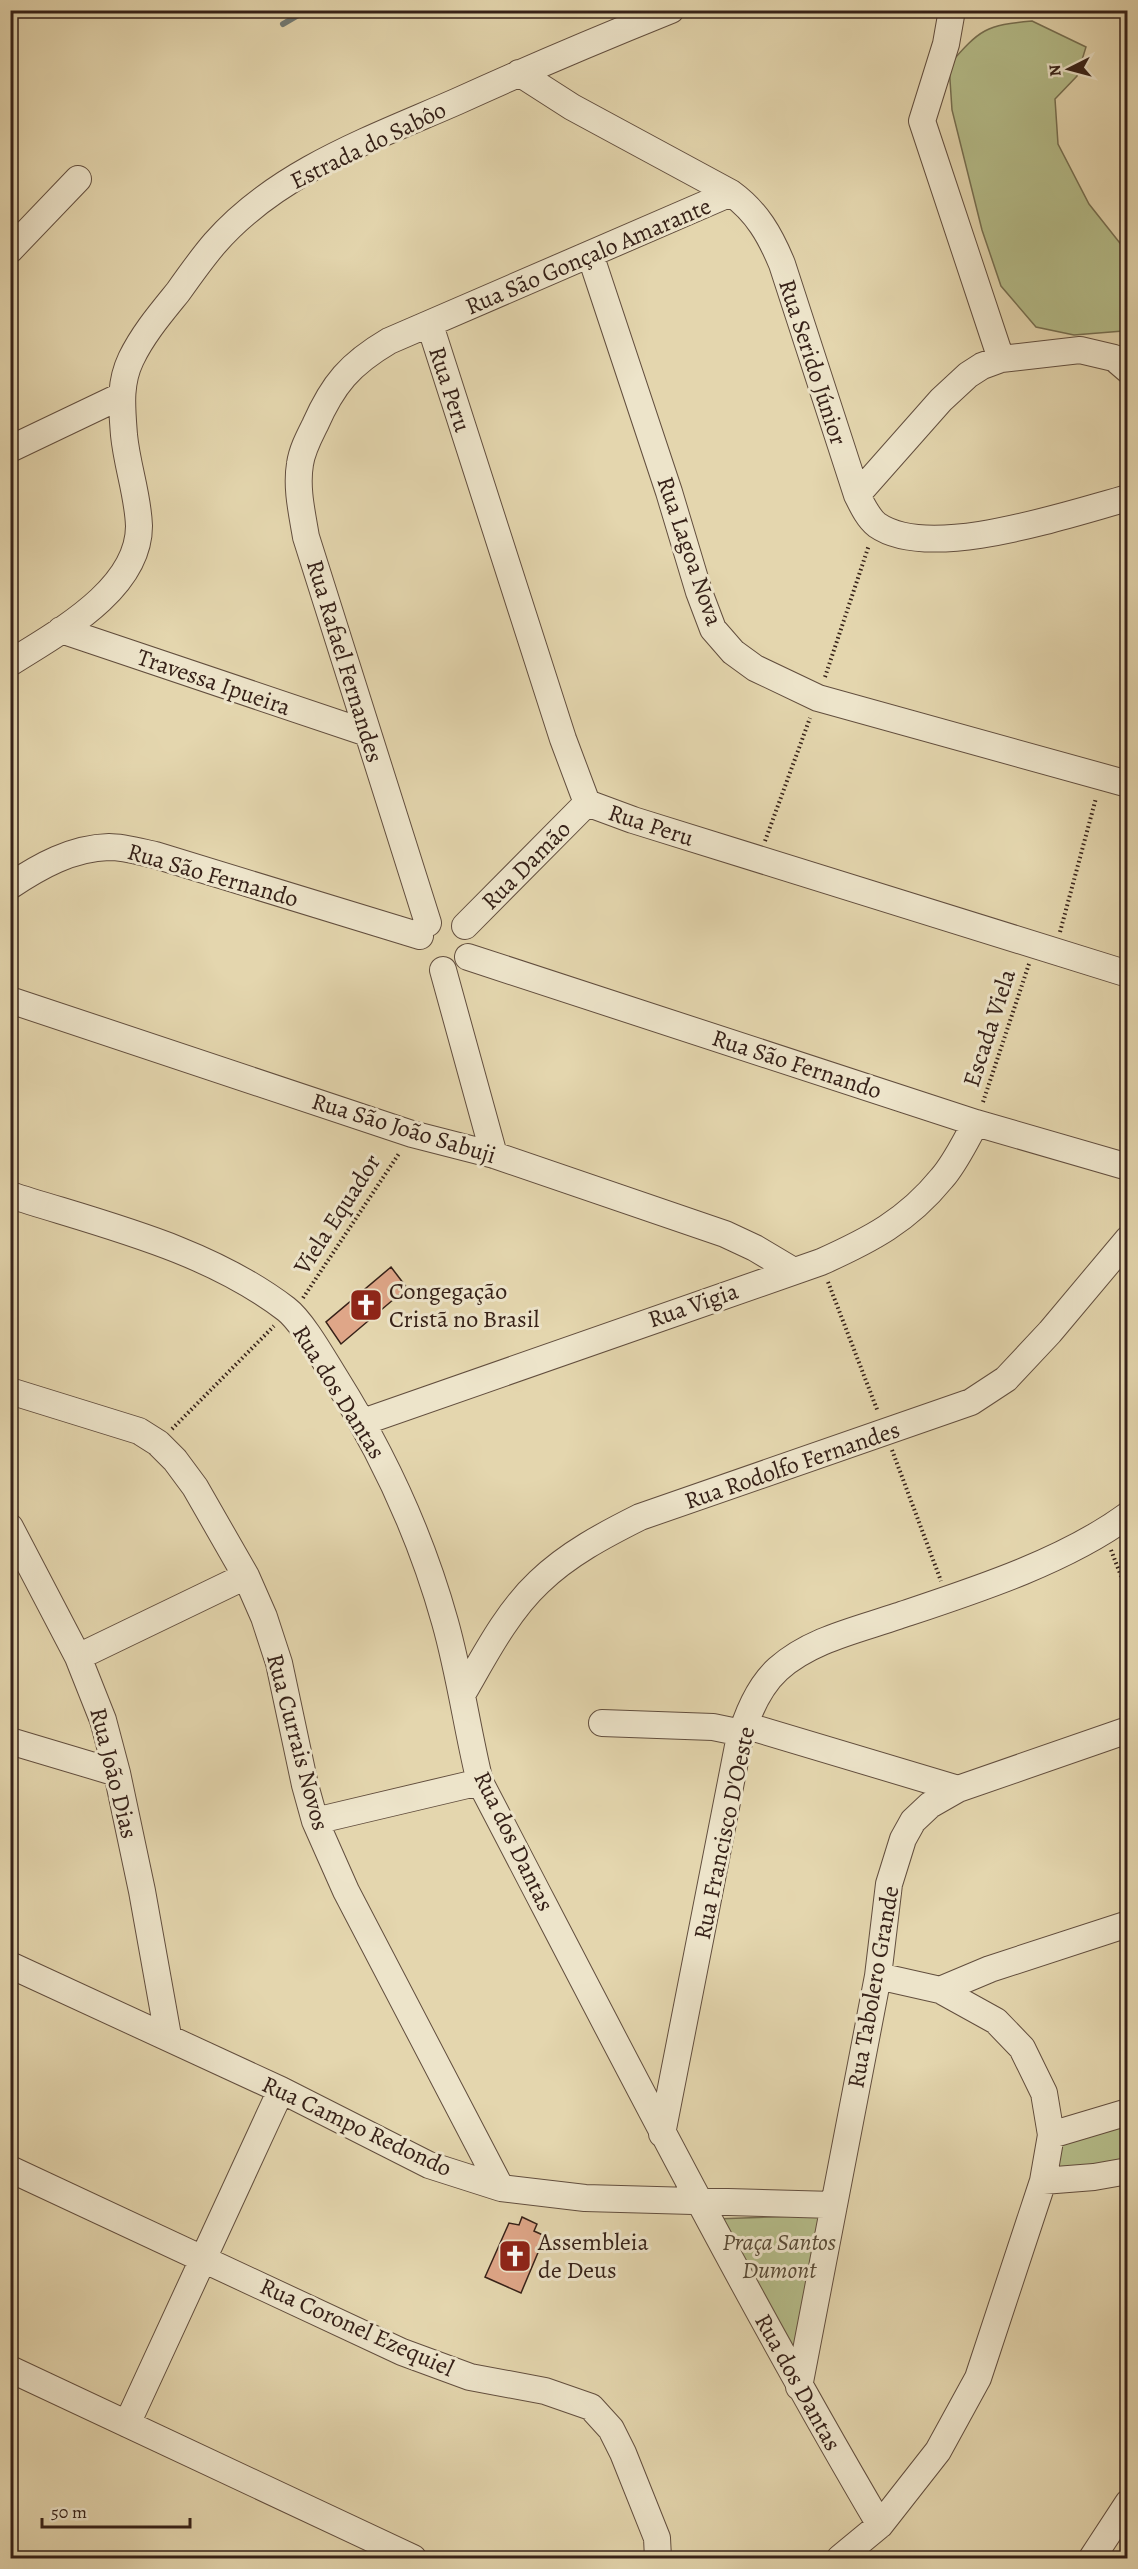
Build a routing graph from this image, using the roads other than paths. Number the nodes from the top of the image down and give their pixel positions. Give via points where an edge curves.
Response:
1 (671, 10) edge
2 (952, 10) edge
3 (519, 74) junction
4 (78, 179) dead end
5 (731, 193) junction
6 (10, 250) edge
7 (590, 254) junction
8 (430, 325) junction
9 (1000, 359) junction
10 (1128, 370) edge
11 (121, 396) junction
12 (327, 397) joint
13 (10, 449) edge
14 (857, 495) junction
15 (1128, 498) edge
16 (61, 630) junction
17 (10, 663) edge
18 (367, 733) junction
19 (1128, 784) edge
20 (587, 803) junction
21 (10, 886) edge
22 (465, 926) junction
23 (424, 929) junction
24 (468, 957) junction
25 (443, 970) junction
26 (1128, 974) edge
27 (10, 1000) edge
28 (976, 1123) junction
29 (494, 1155) junction
30 (1128, 1167) edge
31 (10, 1195) edge
32 (1128, 1239) edge
33 (792, 1270) junction
34 (10, 1391) edge
35 (363, 1422) junction
36 (1128, 1515) edge
37 (10, 1527) edge
38 (10, 1565) edge
39 (35, 1574) junction
40 (246, 1576) junction
41 (78, 1657) junction
42 (463, 1693) junction
43 (602, 1723) dead end
44 (743, 1729) junction
45 (1128, 1730) edge
46 (10, 1741) edge
47 (117, 1773) junction
48 (480, 1782) junction
49 (958, 1789) junction
50 (315, 1821) junction
51 (1128, 1924) edge
52 (10, 1965) edge
53 (990, 1969) junction
54 (878, 1976) junction
55 (940, 1990) junction
56 (996, 2021) junction
57 (168, 2036) junction
58 (281, 2090) junction
59 (1128, 2112) edge
60 (662, 2134) junction
61 (1051, 2135) junction
62 (10, 2169) edge
63 (1128, 2171) edge
64 (1043, 2181) junction
65 (501, 2188) junction
66 (700, 2202) junction
67 (834, 2205) junction
68 (203, 2257) junction
69 (10, 2369) edge
70 (799, 2387) junction
71 (127, 2424) junction
72 (1128, 2503) edge
73 (880, 2525) junction
74 (413, 2559) edge
75 (658, 2559) edge
76 (840, 2559) edge
77 (1092, 2559) edge

1 - 3 street, Estrada do Sabôo
2 - 9 street via 946,44 922,121
3 - 5 street, Rua Serido Júnior
3 - 11 street, Estrada do Sabôo via 343,152 296,177 255,206 216,242 146,333 130,360
4 - 6 street
5 - 7 street, Rua São Gonçalo Amarante
5 - 14 street, Rua Serido Júnior via 747,204 772,241
7 - 8 street, Rua São Gonçalo Amarante
7 - 19 street, Rua Lagoa Nova via 699,592 714,629 733,651 755,668 818,698
8 - 12 street, Rua São Gonçalo Amarante via 363,356
8 - 20 street, Rua Peru
9 - 10 street via 1080,351 1114,358
9 - 14 street via 968,375 941,400
11 - 13 street
11 - 16 street, Estrada do Sabôo via 125,444 136,488 136,549 112,588
12 - 18 street, Rua Rafael Fernandes via 300,464 299,495 306,537
14 - 15 street, Rua Serido Júnior via 876,524 894,535 917,540 989,533
16 - 17 street, Estrada do Sabôo
16 - 18 street, Travessa Ipueira
18 - 23 street, Rua Rafael Fernandes
20 - 22 street, Rua Damão
20 - 26 street, Rua Peru
21 - 23 street, Rua São Fernando via 56,859 111,847 155,855
22 - 23 street via 445,917
22 - 24 street via 471,939
23 - 25 street via 418,943 423,958
24 - 25 street via 458,968
24 - 28 street, Rua São Fernando
25 - 29 street
27 - 29 street, Rua São João Sabuji via 412,1134
28 - 30 street, Rua São Fernando
28 - 33 street, Rua Vigia via 943,1178 891,1227 821,1262
29 - 33 street, Rua São João Sabuji via 725,1234
31 - 35 street, Rua dos Dantas via 165,1244 253,1286 288,1311 319,1351
32 - 42 street, Rua Rodolfo Fernandes via 1006,1379 971,1402 640,1517 564,1560 513,1613
33 - 35 street, Rua Vigia
34 - 40 street, Rua Currais Novos via 117,1423 158,1443 195,1486
35 - 42 street, Rua dos Dantas via 419,1542
36 - 44 street, Rua Francisco D'Oeste via 1104,1533 1059,1555 797,1653 776,1671
37 - 39 street, Rua João Dias
38 - 39 street
39 - 41 street, Rua João Dias
40 - 41 street
40 - 50 street, Rua Currais Novos via 279,1663
41 - 47 street, Rua João Dias via 103,1720
42 - 48 street, Rua dos Dantas
43 - 44 street
44 - 49 street
44 - 60 street, Rua Francisco D'Oeste
45 - 49 street, Rua Tabolero Grande
46 - 47 street
47 - 57 street, Rua João Dias
48 - 50 street
48 - 60 street, Rua dos Dantas
49 - 54 street, Rua Tabolero Grande via 930,1805 903,1839 889,1884
50 - 65 street, Rua Currais Novos via 352,1902
51 - 53 street
52 - 57 street, Rua Campo Redondo
53 - 55 street
53 - 56 street via 985,2003
54 - 55 street
54 - 67 street, Rua Tabolero Grande
55 - 56 street
56 - 61 street via 1022,2048 1044,2093
57 - 58 street, Rua Campo Redondo
58 - 65 street, Rua Campo Redondo via 429,2165
58 - 68 street
59 - 61 street
60 - 66 street, Rua dos Dantas
61 - 64 street
62 - 68 street, Rua Coronel Ezequiel
63 - 64 street
64 - 73 street via 978,2378 938,2451
65 - 66 street, Rua Campo Redondo via 585,2198
66 - 67 street, Rua Campo Redondo
66 - 70 street, Rua dos Dantas
67 - 70 street, Rua Tabolero Grande
68 - 71 street
68 - 75 street, Rua Coronel Ezequiel via 402,2352 470,2377 545,2391 591,2407 611,2428 623,2452 657,2538
69 - 71 street
70 - 73 street, Rua dos Dantas
71 - 74 street
72 - 77 street
73 - 76 street

